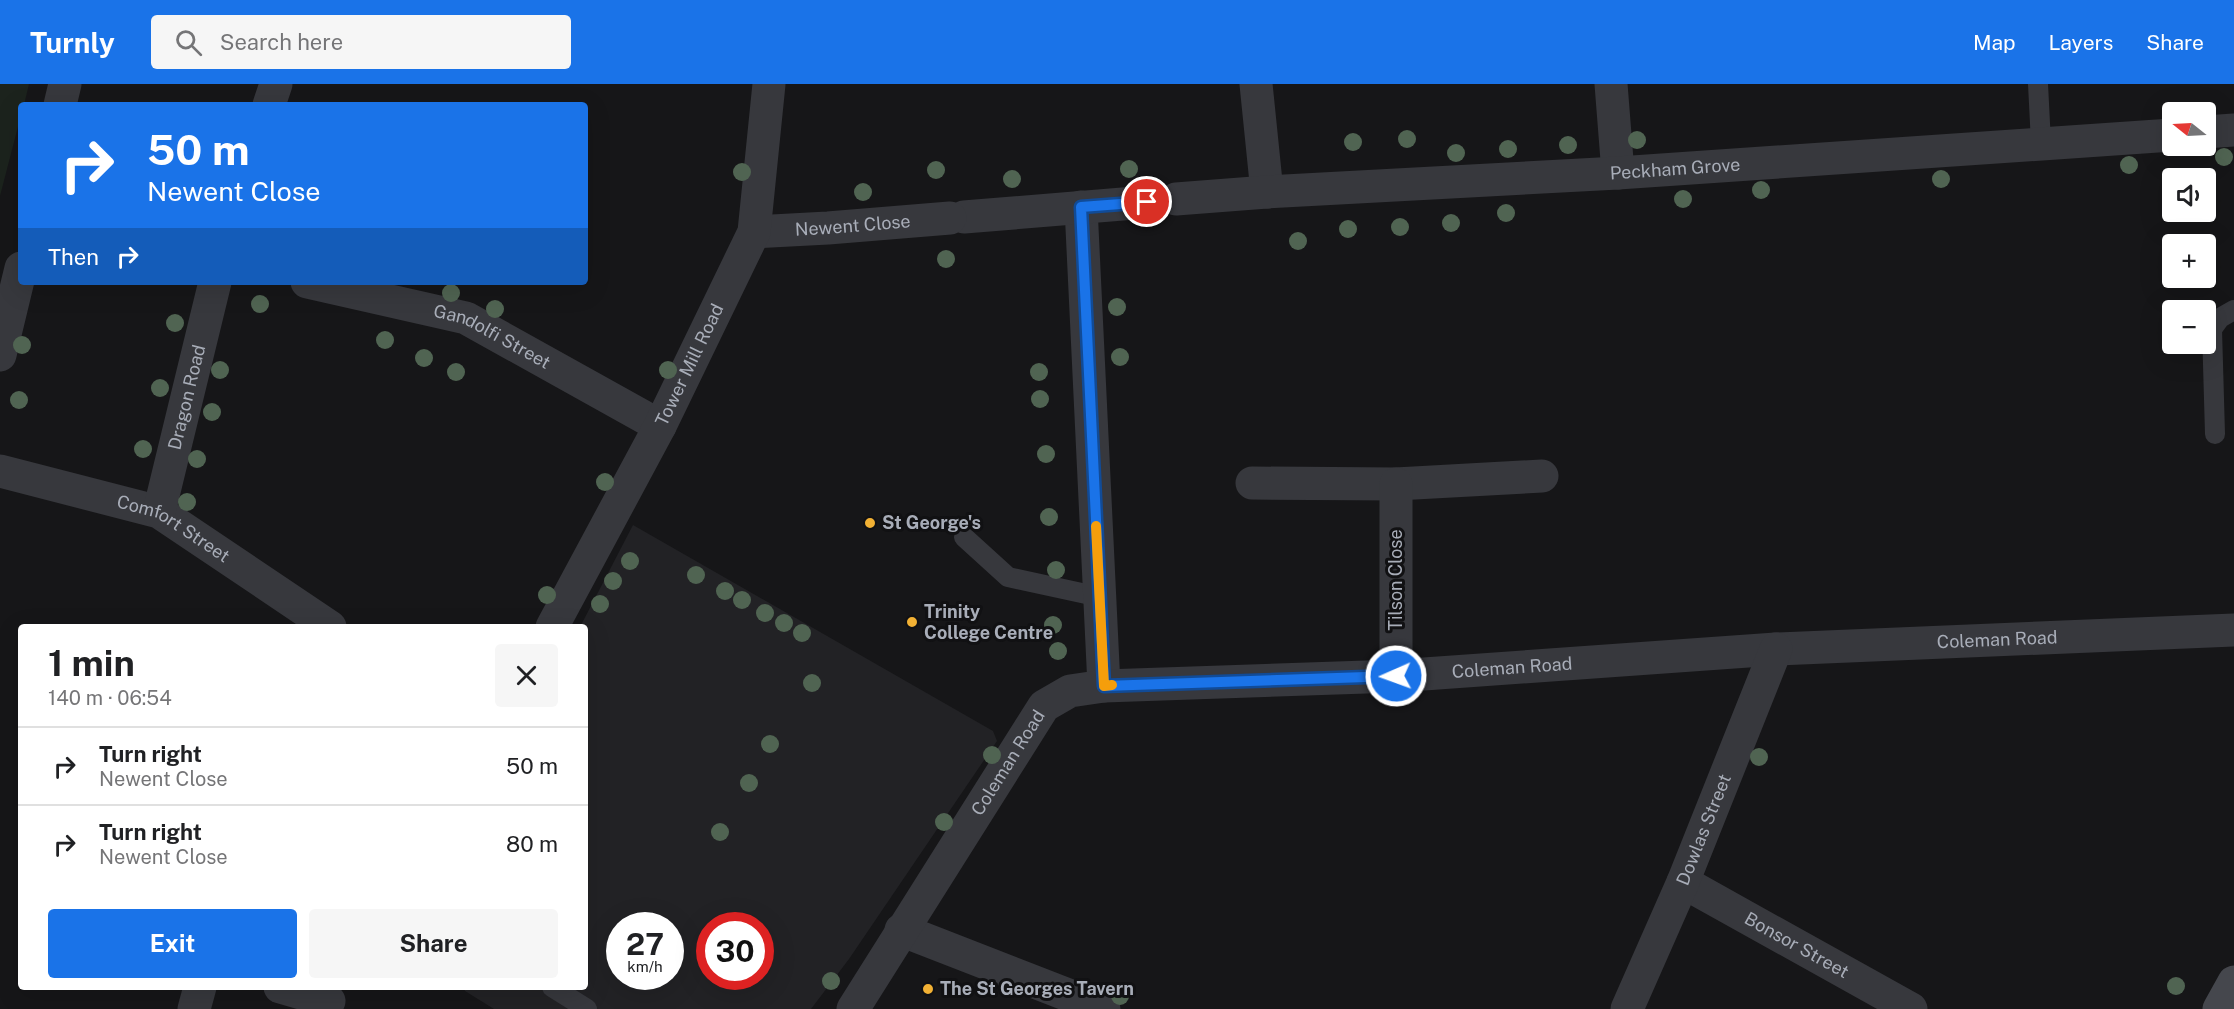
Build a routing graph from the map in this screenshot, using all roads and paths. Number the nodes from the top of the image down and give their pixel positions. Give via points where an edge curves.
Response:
1 (65, 84) edge
2 (276, 84) edge
3 (769, 84) edge
4 (1256, 84) edge
5 (1611, 84) edge
6 (2038, 84) edge
7 (61, 102) edge
8 (270, 102) edge
9 (2234, 130) edge
10 (2216, 131) edge
11 (2162, 136) edge
12 (2041, 143) junction
13 (1618, 173) junction
14 (1267, 192) junction
15 (1161, 200) joint
16 (1081, 207) junction
17 (754, 232) junction
18 (18, 280) edge
19 (214, 285) edge
20 (320, 285) edge
21 (2234, 310) edge
22 (0, 355) edge
23 (660, 426) junction
24 (2215, 434) dead end
25 (0, 471) edge
26 (1542, 476) dead end
27 (1252, 483) dead end
28 (1396, 484) junction
29 (159, 512) junction
30 (964, 537) dead end
31 (1100, 597) junction
32 (326, 624) edge
33 (554, 624) edge
34 (2234, 630) edge
35 (1776, 649) junction
36 (1396, 676) junction
37 (1104, 686) junction
38 (1683, 882) junction
39 (901, 930) junction
40 (2234, 982) edge
41 (199, 990) edge
42 (293, 990) edge
43 (557, 990) edge
44 (332, 999) edge
45 (194, 1009) edge
46 (587, 1009) edge
47 (853, 1009) edge
48 (1104, 1009) edge
49 (1627, 1009) edge
50 (1911, 1009) edge
51 (2219, 1009) edge

1 - 7 street
2 - 8 street
3 - 17 street, Tower Mill Road
4 - 14 street
5 - 13 street
6 - 12 lane
9 - 10 street
11 - 12 street, Peckham Grove
12 - 13 street, Peckham Grove
13 - 14 street, Peckham Grove
14 - 15 street, Peckham Grove
15 - 16 street, Newent Close
16 - 17 street, Newent Close
16 - 31 street
17 - 23 street, Tower Mill Road
18 - 22 street
19 - 29 street, Dragon Road
20 - 23 street, Gandolfi Street via 466,318
21 - 24 lane via 2220,318 2212,329
23 - 33 street, Tower Mill Road
25 - 29 street, Comfort Street
26 - 28 street
27 - 28 street
28 - 36 street, Tilson Close
29 - 32 street, Comfort Street
30 - 31 lane via 1008,577
31 - 37 street
34 - 35 street, Coleman Road
35 - 36 street, Coleman Road
35 - 38 street, Dowlas Street
36 - 37 street, Coleman Road
37 - 39 street, Coleman Road via 1070,692 1044,706
38 - 49 street, Dowlas Street
38 - 50 street, Bonsor Street
39 - 47 street, Coleman Road
39 - 48 street
40 - 51 main road
41 - 45 street
42 - 44 street
43 - 46 lane

